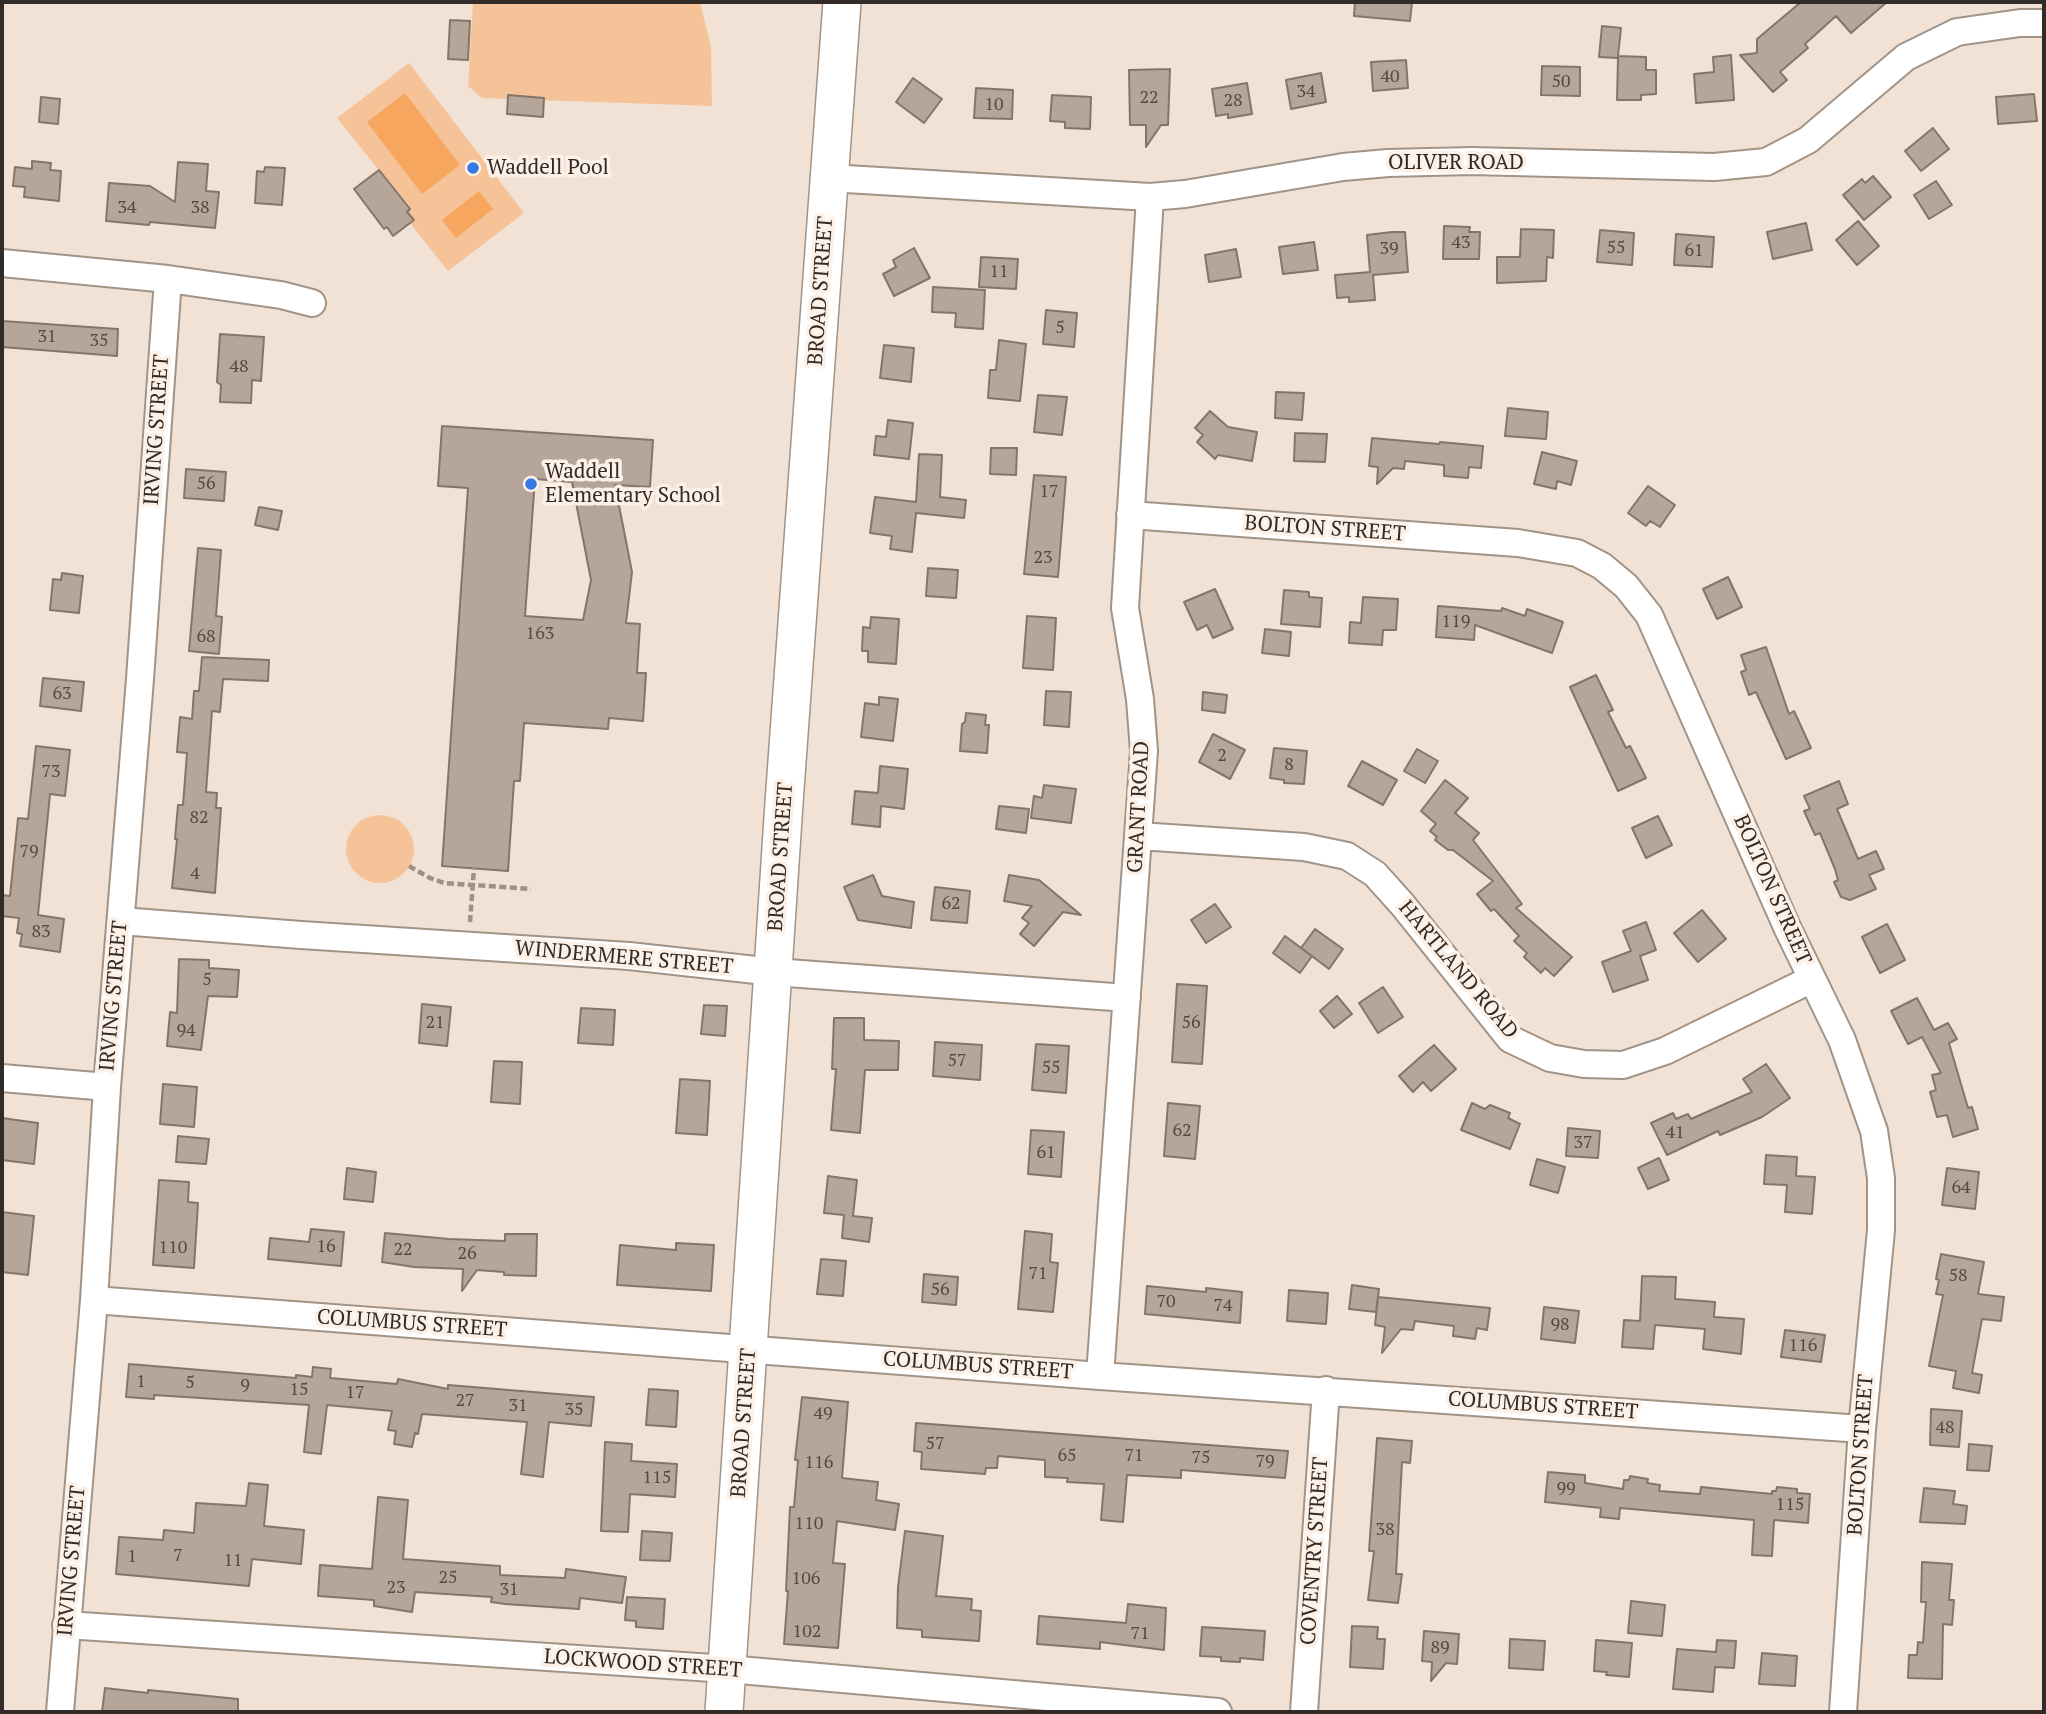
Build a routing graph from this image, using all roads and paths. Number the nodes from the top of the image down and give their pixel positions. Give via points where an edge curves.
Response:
1 (842, 2) edge
2 (2044, 23) edge
3 (829, 178) junction
4 (1150, 197) junction
5 (2, 263) edge
6 (168, 279) junction
7 (313, 303) dead end
8 (1130, 515) junction
9 (1139, 836) junction
10 (410, 866) dead end
11 (474, 868) dead end
12 (472, 886) junction
13 (531, 889) dead end
14 (121, 921) junction
15 (470, 926) dead end
16 (774, 972) junction
17 (1812, 979) junction
18 (1127, 998) junction
19 (2, 1078) edge
20 (107, 1087) junction
21 (94, 1300) junction
22 (748, 1349) junction
23 (1100, 1376) junction
24 (1326, 1390) junction
25 (1862, 1429) junction
26 (66, 1625) junction
27 (728, 1669) junction
28 (60, 1712) edge
29 (724, 1712) edge
30 (1218, 1712) edge
31 (1304, 1712) edge
32 (1843, 1712) edge

1 - 3 street, BROAD STREET
2 - 4 street, OLIVER ROAD via 1957,32 1906,58 1808,140 1766,162 1714,167 1388,163
3 - 4 street, OLIVER ROAD
3 - 16 street, BROAD STREET
4 - 8 street, GRANT ROAD
5 - 6 street
6 - 7 street
6 - 14 street, IRVING STREET
8 - 9 street, GRANT ROAD via 1125,608 1144,751
8 - 17 street, BOLTON STREET via 1518,543 1577,553 1602,566 1649,615
9 - 17 street, HARTLAND ROAD via 1304,847 1347,856 1375,874 1393,894 1510,1038 1550,1058 1623,1065 1665,1051
9 - 18 street, GRANT ROAD
10 - 12 path via 444,883
11 - 12 path
12 - 13 path
12 - 15 path
14 - 16 street, WINDERMERE STREET via 629,956
14 - 20 street, IRVING STREET
16 - 18 street, WINDERMERE STREET
16 - 22 street, BROAD STREET
17 - 25 street, BOLTON STREET via 1861,1089 1881,1178 1881,1230
18 - 23 street, GRANT ROAD
19 - 20 street
20 - 21 street, IRVING STREET
21 - 22 street, COLUMBUS STREET
21 - 26 street, IRVING STREET
22 - 23 street, COLUMBUS STREET
22 - 27 street, BROAD STREET
23 - 24 street, COLUMBUS STREET
24 - 25 street, COLUMBUS STREET
24 - 31 street, COVENTRY STREET
25 - 32 street, BOLTON STREET
26 - 27 street, LOCKWOOD STREET
26 - 28 street, IRVING STREET
27 - 29 street, BROAD STREET
27 - 30 street, LOCKWOOD STREET

